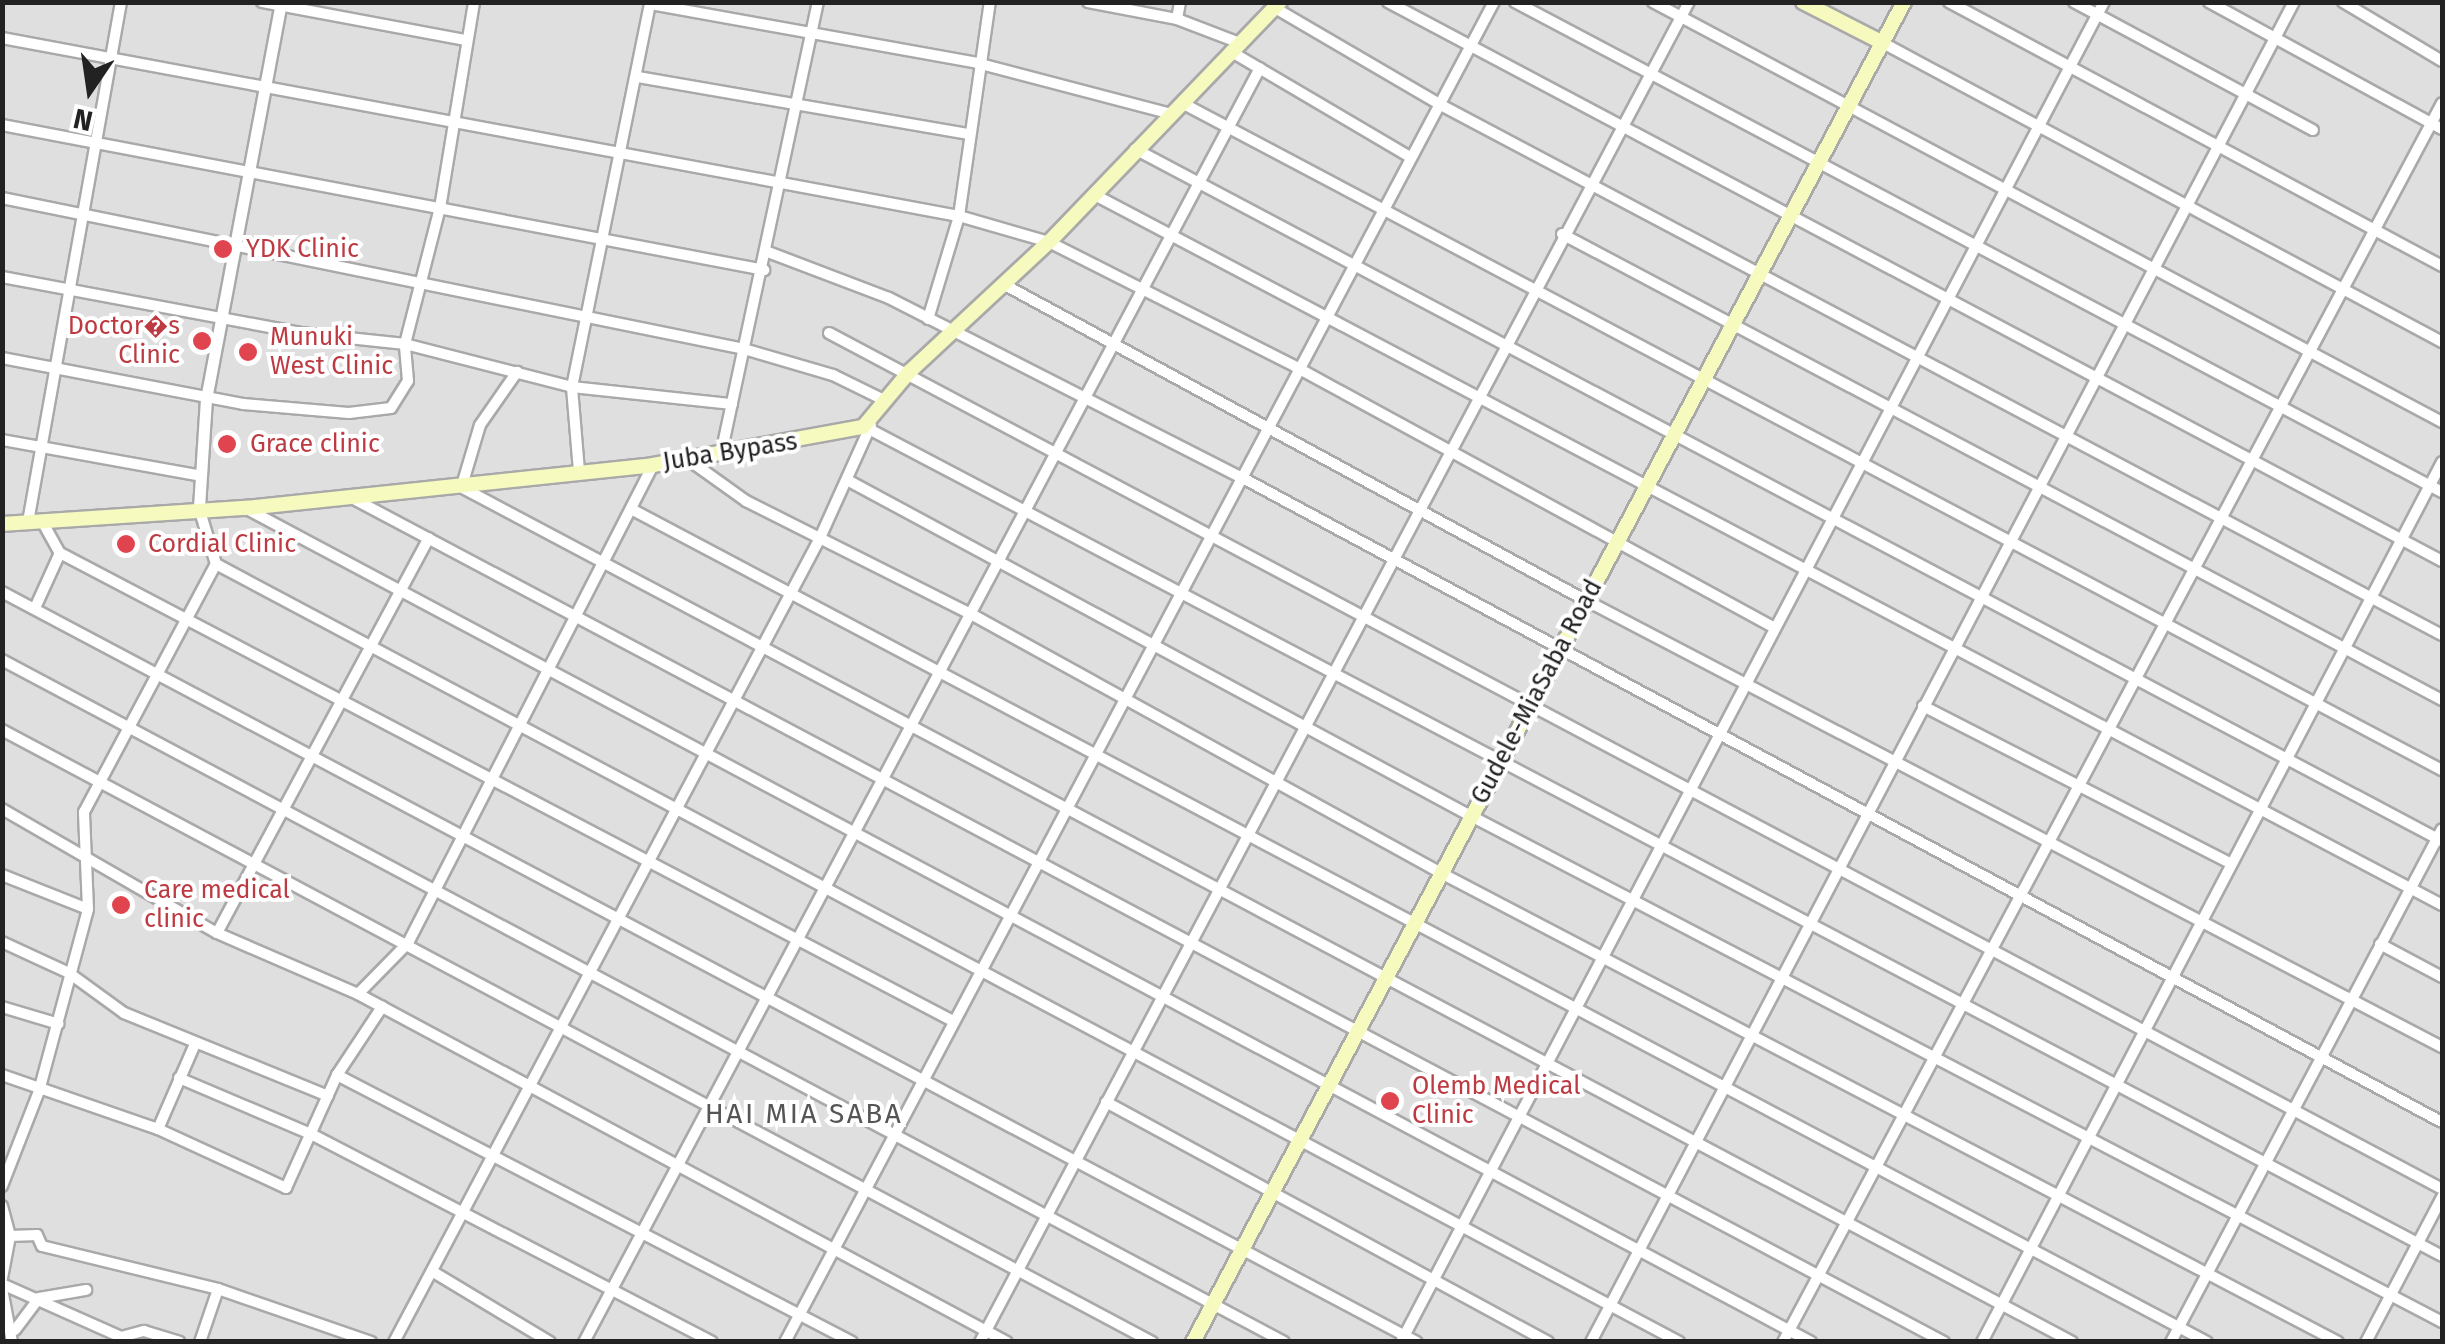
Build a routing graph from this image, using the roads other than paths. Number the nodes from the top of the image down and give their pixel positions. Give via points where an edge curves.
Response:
1 (122, 2) edge
2 (262, 2) edge
3 (474, 2) edge
4 (818, 2) edge
5 (990, 2) edge
6 (1088, 2) edge
7 (1180, 2) edge
8 (1388, 2) edge
9 (1494, 2) edge
10 (1515, 2) edge
11 (1653, 2) edge
12 (1688, 2) edge
13 (1803, 2) edge
14 (1904, 2) edge
15 (1949, 2) edge
16 (2074, 2) edge
17 (2104, 2) edge
18 (2208, 2) edge
19 (2294, 2) edge
20 (2343, 2) edge
21 (650, 3) edge
22 (281, 4) edge
23 (1278, 5) edge
24 (2098, 15) junction
25 (1681, 17) junction
26 (1177, 19) junction
27 (810, 33) junction
28 (2, 38) edge
29 (2276, 39) junction
30 (466, 40) junction
31 (1883, 43) junction
32 (1470, 46) junction
33 (1234, 47) junction
34 (2442, 60) edge
35 (977, 63) junction
36 (114, 64) junction
37 (1260, 68) junction
38 (2068, 68) junction
39 (1647, 72) junction
40 (638, 76) junction
41 (269, 93) junction
42 (2245, 95) junction
43 (2442, 103) edge
44 (799, 104) junction
45 (1438, 104) junction
46 (1848, 105) junction
47 (1177, 108) junction
48 (2038, 124) junction
49 (2, 125) edge
50 (1619, 125) junction
51 (453, 126) junction
52 (2437, 126) edge
53 (1230, 128) junction
54 (2313, 130) dead end
55 (968, 134) junction
56 (2220, 143) junction
57 (98, 144) junction
58 (1136, 148) junction
59 (1408, 156) junction
60 (618, 157) junction
61 (1818, 162) junction
62 (251, 170) junction
63 (1589, 183) junction
64 (1202, 185) junction
65 (784, 189) junction
66 (2004, 190) junction
67 (1093, 194) junction
68 (2, 198) edge
69 (2188, 204) junction
70 (440, 208) junction
71 (1381, 211) junction
72 (85, 215) junction
73 (1790, 215) junction
74 (959, 216) junction
75 (2375, 230) junction
76 (1562, 234) junction
77 (1174, 237) junction
78 (598, 241) junction
79 (1049, 242) junction
80 (236, 245) junction
81 (1975, 245) junction
82 (768, 252) junction
83 (1352, 262) junction
84 (2442, 266) edge
85 (2154, 268) junction
86 (764, 270) junction
87 (1759, 272) junction
88 (2, 277) edge
89 (417, 282) junction
90 (1004, 285) junction
91 (69, 288) junction
92 (1535, 290) junction
93 (1144, 291) junction
94 (2342, 292) junction
95 (1947, 298) junction
96 (585, 316) junction
97 (1322, 316) junction
98 (222, 317) junction
99 (928, 319) junction
100 (2123, 323) junction
101 (1732, 324) junction
102 (957, 332) junction
103 (829, 333) dead end
104 (1505, 342) junction
105 (2442, 342) edge
106 (405, 344) junction
107 (1114, 347) junction
108 (744, 348) junction
109 (1917, 354) junction
110 (2309, 354) junction
111 (2, 358) edge
112 (1296, 367) junction
113 (56, 370) junction
114 (518, 372) junction
115 (908, 372) junction
116 (2095, 377) junction
117 (1703, 378) junction
118 (572, 387) junction
119 (206, 398) junction
120 (1476, 398) junction
121 (1086, 399) junction
122 (886, 400) junction
123 (732, 404) junction
124 (2281, 406) junction
125 (1889, 407) junction
126 (2442, 422) edge
127 (1267, 424) junction
128 (871, 425) junction
129 (1674, 432) junction
130 (2066, 432) junction
131 (2, 440) edge
132 (42, 449) junction
133 (1059, 451) junction
134 (1448, 451) junction
135 (720, 454) junction
136 (686, 458) junction
137 (2252, 460) junction
138 (1860, 462) junction
139 (2442, 462) edge
140 (653, 465) junction
141 (579, 472) junction
142 (196, 475) junction
143 (1240, 476) junction
144 (849, 481) junction
145 (458, 483) junction
146 (2038, 486) junction
147 (2430, 486) junction
148 (1645, 487) junction
149 (2442, 492) edge
150 (350, 498) junction
151 (1420, 506) junction
152 (199, 507) junction
153 (246, 508) junction
154 (1028, 509) junction
155 (634, 510) junction
156 (2224, 514) junction
157 (1832, 516) junction
158 (35, 521) junction
159 (2, 524) edge
160 (1210, 530) junction
161 (429, 538) junction
162 (819, 540) junction
163 (2010, 540) junction
164 (2403, 540) junction
165 (1616, 544) junction
166 (60, 554) junction
167 (1392, 557) junction
168 (1000, 560) junction
169 (2442, 561) edge
170 (608, 563) junction
171 (216, 564) junction
172 (2194, 568) junction
173 (1802, 571) junction
174 (792, 590) junction
175 (1181, 591) junction
176 (2, 592) edge
177 (400, 594) junction
178 (1981, 596) junction
179 (2374, 598) junction
180 (1586, 600) junction
181 (35, 608) junction
182 (971, 614) junction
183 (1360, 618) junction
184 (580, 620) junction
185 (186, 622) junction
186 (2166, 623) junction
187 (1772, 628) junction
188 (2442, 634) edge
189 (760, 645) junction
190 (1152, 646) junction
191 (2346, 648) junction
192 (371, 650) junction
193 (1952, 650) junction
194 (1556, 651) junction
195 (2, 660) edge
196 (940, 669) junction
197 (1332, 671) junction
198 (158, 674) junction
199 (551, 674) junction
200 (2136, 678) junction
201 (1744, 683) junction
202 (1124, 696) junction
203 (2442, 700) edge
204 (1531, 703) junction
205 (2316, 703) junction
206 (342, 704) junction
207 (729, 704) junction
208 (1923, 706) junction
209 (912, 724) junction
210 (128, 726) junction
211 (1303, 726) junction
212 (523, 729) junction
213 (2, 730) edge
214 (2107, 733) junction
215 (1716, 735) junction
216 (1094, 752) junction
217 (702, 754) junction
218 (1502, 758) junction
219 (314, 759) junction
220 (2289, 759) junction
221 (1894, 761) junction
222 (2442, 770) edge
223 (882, 780) junction
224 (494, 781) junction
225 (1274, 782) junction
226 (98, 784) junction
227 (1688, 788) junction
228 (2078, 788) junction
229 (1066, 806) junction
230 (674, 807) junction
231 (2, 809) edge
232 (283, 812) junction
233 (1867, 813) junction
234 (2258, 814) junction
235 (1471, 816) junction
236 (1247, 832) junction
237 (464, 836) junction
238 (854, 836) junction
239 (2441, 836) edge
240 (1661, 838) junction
241 (2049, 841) junction
242 (82, 851) junction
243 (1038, 858) junction
244 (650, 860) junction
245 (2230, 863) junction
246 (253, 864) junction
247 (1839, 867) junction
248 (1441, 873) junction
249 (2, 875) edge
250 (827, 886) junction
251 (1220, 888) junction
252 (2412, 888) junction
253 (431, 893) junction
254 (1631, 895) junction
255 (2020, 896) junction
256 (2442, 905) edge
257 (88, 909) junction
258 (1007, 914) junction
259 (1812, 918) junction
260 (2202, 920) junction
261 (619, 921) junction
262 (1414, 922) junction
263 (217, 934) junction
264 (1190, 941) junction
265 (2, 942) edge
266 (408, 944) junction
267 (2380, 944) junction
268 (798, 946) junction
269 (1991, 950) junction
270 (1601, 952) junction
271 (980, 968) junction
272 (586, 973) junction
273 (69, 974) junction
274 (1783, 974) junction
275 (1386, 976) junction
276 (2174, 976) junction
277 (2442, 977) edge
278 (358, 994) junction
279 (1162, 995) junction
280 (766, 996) junction
281 (2352, 998) junction
282 (1964, 1000) junction
283 (2, 1007) edge
284 (382, 1007) junction
285 (1572, 1007) junction
286 (951, 1020) junction
287 (60, 1024) junction
288 (557, 1025) junction
289 (2146, 1028) junction
290 (1358, 1030) junction
291 (1752, 1034) junction
292 (195, 1044) junction
293 (2442, 1047) edge
294 (1134, 1049) junction
295 (737, 1052) junction
296 (1935, 1056) junction
297 (2322, 1056) junction
298 (1544, 1060) junction
299 (2, 1075) edge
300 (338, 1075) junction
301 (919, 1076) junction
302 (179, 1078) junction
303 (525, 1086) junction
304 (1328, 1086) junction
305 (1724, 1086) junction
306 (2116, 1086) junction
307 (39, 1091) junction
308 (328, 1096) junction
309 (1106, 1102) junction
310 (709, 1105) junction
311 (2294, 1105) junction
312 (1517, 1111) junction
313 (1904, 1112) junction
314 (2442, 1122) edge
315 (158, 1130) junction
316 (893, 1130) junction
317 (313, 1135) junction
318 (2089, 1138) junction
319 (1299, 1141) junction
320 (1696, 1141) junction
321 (490, 1155) junction
322 (1075, 1159) junction
323 (676, 1162) junction
324 (2267, 1162) junction
325 (1876, 1166) junction
326 (1487, 1168) junction
327 (864, 1184) junction
328 (2, 1186) edge
329 (2062, 1192) junction
330 (2442, 1193) edge
331 (1271, 1194) junction
332 (1668, 1194) junction
333 (2, 1206) edge
334 (465, 1212) junction
335 (1047, 1213) junction
336 (2238, 1217) junction
337 (1846, 1221) junction
338 (1457, 1224) junction
339 (641, 1226) junction
340 (10, 1236) junction
341 (2418, 1242) junction
342 (830, 1246) junction
343 (1242, 1248) junction
344 (2034, 1248) junction
345 (1640, 1249) junction
346 (2442, 1256) edge
347 (1020, 1266) junction
348 (2208, 1270) junction
349 (435, 1273) junction
350 (1430, 1276) junction
351 (1817, 1276) junction
352 (2, 1284) edge
353 (218, 1289) junction
354 (86, 1290) dead end
355 (610, 1290) junction
356 (2391, 1296) junction
357 (39, 1298) junction
358 (1214, 1301) junction
359 (1611, 1304) junction
360 (2003, 1304) junction
361 (797, 1315) junction
362 (2442, 1322) edge
363 (2179, 1326) junction
364 (986, 1330) junction
365 (14, 1336) edge
366 (1786, 1336) edge
367 (1402, 1338) edge
368 (179, 1342) edge
369 (200, 1342) edge
370 (371, 1342) edge
371 (394, 1342) edge
372 (550, 1342) edge
373 (584, 1342) edge
374 (712, 1342) edge
375 (785, 1342) edge
376 (852, 1342) edge
377 (980, 1342) edge
378 (1007, 1342) edge
379 (1152, 1342) edge
380 (1192, 1342) edge
381 (1284, 1342) edge
382 (1417, 1342) edge
383 (1548, 1342) edge
384 (1591, 1342) edge
385 (1679, 1342) edge
386 (1810, 1342) edge
387 (1944, 1342) edge
388 (1982, 1342) edge
389 (2072, 1342) edge
390 (2171, 1342) edge
391 (2208, 1342) edge
392 (2338, 1342) edge
393 (2366, 1342) edge

1 - 36 street
2 - 22 street
3 - 30 street
4 - 27 street
5 - 35 street
6 - 26 street
7 - 26 street
8 - 32 street
9 - 32 street
10 - 39 street
11 - 25 street
12 - 25 street
13 - 31 main road
14 - 31 main road
15 - 38 street
16 - 24 street
17 - 24 street
18 - 29 street
19 - 29 street
20 - 34 street
21 - 27 street
21 - 40 street
22 - 30 street
22 - 41 street
23 - 33 main road
23 - 45 street
24 - 38 street
24 - 42 street
25 - 39 street
25 - 46 street
26 - 33 street
27 - 35 street
27 - 44 street
28 - 36 street
29 - 42 street
29 - 52 street
30 - 51 street
31 - 46 main road, Gudele-MiaSaba Road
31 - 48 street
32 - 45 street
32 - 50 street
33 - 37 street
33 - 47 main road
35 - 47 street
35 - 55 street
36 - 41 street
36 - 57 street
37 - 53 street
37 - 59 street
38 - 48 street
38 - 56 street
39 - 50 street
39 - 61 street
40 - 44 street
40 - 60 street
41 - 51 street
41 - 62 street
42 - 54 street
42 - 56 street
43 - 52 street
44 - 55 street
44 - 65 street
45 - 59 street
45 - 63 street
46 - 61 main road, Gudele-MiaSaba Road
46 - 66 street
47 - 53 street
47 - 58 main road
48 - 66 street
48 - 69 street
49 - 57 street
50 - 63 street
50 - 73 street
51 - 60 street
51 - 70 street
52 - 75 street
53 - 64 street
53 - 71 street
55 - 74 street
56 - 69 street
56 - 75 street
57 - 62 street
57 - 72 street
58 - 64 street
58 - 67 main road
59 - 71 street
60 - 65 street
60 - 78 street
61 - 73 main road, Gudele-MiaSaba Road
61 - 81 street
62 - 70 street
62 - 80 street
63 - 76 street
63 - 87 street
64 - 77 street
64 - 83 street
65 - 74 street
65 - 82 street
66 - 81 street
66 - 85 street
67 - 77 street
67 - 79 main road
68 - 72 street
69 - 85 street
69 - 94 street
70 - 78 street
70 - 89 street
71 - 83 street
71 - 92 street
72 - 80 street
72 - 91 street
73 - 87 main road, Gudele-MiaSaba Road
73 - 95 street
74 - 79 street
74 - 99 street
75 - 84 street
75 - 94 street
76 - 92 street
76 - 101 street
77 - 93 street
77 - 97 street
78 - 86 street
78 - 96 street
79 - 90 main road
79 - 93 street
80 - 89 street
80 - 98 street
81 - 95 street
81 - 100 street
82 - 86 street
82 - 99 street
83 - 97 street
83 - 104 street
85 - 100 street
85 - 110 street
86 - 108 street
87 - 101 main road, Gudele-MiaSaba Road
87 - 109 street
88 - 91 street
89 - 96 street
89 - 106 street
90 - 102 main road
90 - 107 street
91 - 98 street
91 - 113 street
92 - 104 street
92 - 117 street
93 - 107 street
93 - 112 street
94 - 105 street
94 - 110 street
95 - 109 street
95 - 116 street
96 - 108 street
96 - 118 street
97 - 112 street
97 - 120 street
98 - 106 street
98 - 119 street
99 - 102 street
100 - 116 street
100 - 124 street
101 - 117 main road, Gudele-MiaSaba Road
101 - 125 street
102 - 115 main road
102 - 121 street
103 - 115 street
104 - 120 street
104 - 129 street
106 - 114 street
106 - 119 street via 408,382 387,410
107 - 121 street
107 - 127 street
108 - 122 street via 833,374
108 - 123 street
109 - 125 street
109 - 130 street
110 - 124 street
110 - 126 street
111 - 113 street
112 - 127 street
112 - 134 street
113 - 119 street
113 - 132 street
114 - 118 street
114 - 145 street via 480,425
115 - 122 main road
115 - 133 street
116 - 130 street
116 - 137 street
117 - 129 main road, Gudele-MiaSaba Road
117 - 138 street
118 - 123 street
118 - 141 street
119 - 142 street
120 - 134 street
120 - 148 street
121 - 133 street
121 - 143 street
122 - 128 main road
123 - 135 street
124 - 137 street
124 - 147 street
125 - 138 street
125 - 146 street
127 - 143 street
127 - 151 street
128 - 135 main road, Juba Bypass
128 - 144 street
128 - 154 street
129 - 148 main road, Gudele-MiaSaba Road
129 - 157 street
130 - 146 street
130 - 156 street
131 - 132 street
132 - 142 street
132 - 158 street
133 - 154 street
133 - 160 street
134 - 151 street
134 - 165 street
135 - 136 main road, Juba Bypass
136 - 140 main road, Juba Bypass
136 - 162 street
137 - 156 street
137 - 164 street
138 - 157 street
138 - 163 street
139 - 147 street
140 - 141 main road, Juba Bypass
140 - 155 street
141 - 145 main road, Juba Bypass
142 - 152 street
143 - 160 street
143 - 167 street
144 - 162 street
144 - 168 street
145 - 150 main road, Juba Bypass
145 - 170 street
146 - 163 street
146 - 172 street
147 - 149 street
147 - 164 street
148 - 165 main road, Gudele-MiaSaba Road
148 - 173 street
150 - 153 main road, Juba Bypass
150 - 161 street
151 - 167 street
151 - 180 street
152 - 153 main road, Juba Bypass
152 - 158 main road, Juba Bypass
152 - 171 street
153 - 177 street
154 - 168 street
154 - 175 street
155 - 170 street
155 - 174 street
156 - 172 street
156 - 179 street
157 - 173 street
157 - 178 street
158 - 159 main road, Juba Bypass
158 - 166 street
160 - 175 street
160 - 183 street
161 - 177 street
161 - 184 street
162 - 174 street
162 - 182 street
163 - 178 street
163 - 186 street
164 - 169 street
164 - 179 street
165 - 180 main road, Gudele-MiaSaba Road
165 - 187 street
166 - 181 street
166 - 185 street
167 - 183 street
167 - 194 street
168 - 182 street
168 - 190 street
170 - 184 street
170 - 189 street
171 - 185 street
171 - 192 street
172 - 186 street
172 - 191 street
173 - 187 street
173 - 193 street
174 - 189 street
174 - 196 street
175 - 190 street
175 - 197 street
176 - 181 street
177 - 192 street
177 - 199 street
178 - 193 street
178 - 200 street
179 - 188 street
179 - 191 street
180 - 194 main road, Gudele-MiaSaba Road
180 - 201 street
181 - 198 street
182 - 196 street
182 - 202 street
183 - 197 street
183 - 204 street
184 - 199 street
184 - 207 street
185 - 198 street
185 - 206 street
186 - 200 street
186 - 205 street
187 - 201 street
189 - 207 street
189 - 209 street
190 - 202 street
190 - 211 street
191 - 203 street
191 - 205 street
192 - 206 street
192 - 212 street
193 - 208 street
193 - 214 street
194 - 204 main road, Gudele-MiaSaba Road
194 - 215 street
195 - 210 street
196 - 209 street
196 - 216 street
197 - 211 street
197 - 218 street
198 - 210 street
198 - 219 street
199 - 212 street
199 - 217 street
200 - 214 street
200 - 220 street
201 - 215 street
201 - 221 street
202 - 216 street
202 - 225 street
204 - 218 main road, Gudele-MiaSaba Road
204 - 227 street
205 - 220 street
205 - 222 street
206 - 219 street
206 - 224 street
207 - 217 street
207 - 223 street
208 - 221 street
208 - 228 street
209 - 223 street
209 - 229 street
210 - 226 street
210 - 232 street
211 - 225 street
211 - 235 street
212 - 224 street
212 - 230 street
213 - 226 street
214 - 228 street
214 - 234 street
215 - 227 street
215 - 233 street
216 - 229 street
216 - 236 street
217 - 230 street
217 - 238 street
218 - 235 main road, Gudele-MiaSaba Road
218 - 240 street
219 - 232 street
219 - 237 street
220 - 234 street
220 - 239 street
221 - 233 street
221 - 241 street
223 - 238 street
223 - 243 street
224 - 237 street
224 - 244 street
225 - 236 street
225 - 248 street
226 - 242 street via 84,812
226 - 246 street
227 - 240 street
227 - 247 street
228 - 241 street
228 - 245 street
229 - 243 street
229 - 251 street
230 - 244 street
230 - 250 street
231 - 242 street
232 - 246 street
232 - 253 street
233 - 247 street
233 - 255 street
234 - 245 street
234 - 252 street
235 - 248 main road, Gudele-MiaSaba Road
235 - 254 street
236 - 251 street
236 - 262 street
237 - 253 street
237 - 261 street
238 - 250 street
238 - 258 street
239 - 252 street
240 - 254 street
240 - 259 street
241 - 255 street
241 - 260 street
242 - 257 street
242 - 263 street
243 - 258 street
243 - 264 street
244 - 261 street
244 - 268 street
245 - 260 street
246 - 263 street
246 - 266 street
247 - 259 street
247 - 269 street
248 - 262 main road, Gudele-MiaSaba Road
248 - 270 street
249 - 257 street
250 - 268 street
250 - 271 street
251 - 264 street
251 - 275 street
252 - 256 street
252 - 267 street
253 - 266 street
253 - 272 street
254 - 270 street
254 - 274 street
255 - 269 street
255 - 276 street
257 - 273 street
258 - 271 street
258 - 279 street
259 - 274 street
259 - 282 street
260 - 276 street
260 - 281 street
261 - 272 street
261 - 280 street
262 - 275 main road, Gudele-MiaSaba Road
262 - 285 street
263 - 278 street
264 - 279 street
264 - 290 street
265 - 273 street
266 - 278 street
266 - 288 street
267 - 277 street
267 - 281 street
268 - 280 street
268 - 286 street
269 - 282 street
269 - 289 street
270 - 285 street
270 - 291 street
271 - 286 street
271 - 294 street
272 - 288 street
272 - 295 street
273 - 287 street
273 - 292 street via 124,1013
274 - 291 street
274 - 296 street
275 - 290 main road, Gudele-MiaSaba Road
275 - 298 street
276 - 289 street
276 - 297 street
278 - 284 street
279 - 294 street
279 - 304 street
280 - 295 street
280 - 301 street
281 - 293 street
281 - 297 street
282 - 296 street
282 - 306 street
283 - 287 street
284 - 300 street
284 - 303 street
285 - 298 street
285 - 305 street
286 - 301 street
287 - 307 street
288 - 303 street
288 - 310 street
289 - 306 street
289 - 311 street
290 - 304 main road, Gudele-MiaSaba Road
290 - 312 street
291 - 305 street
291 - 313 street
292 - 302 street
292 - 308 street
294 - 309 street
294 - 319 street
295 - 310 street
295 - 316 street
296 - 313 street
296 - 318 street
297 - 311 street
297 - 314 street
298 - 312 street
298 - 320 street
299 - 307 street
300 - 308 street
300 - 321 street
301 - 316 street
301 - 322 street
302 - 315 street
302 - 317 street
303 - 321 street
303 - 323 street
304 - 319 main road, Gudele-MiaSaba Road
304 - 326 street
305 - 320 street
305 - 325 street
306 - 318 street
306 - 324 street
307 - 315 street
307 - 328 street
308 - 317 street
309 - 322 street
309 - 331 street
310 - 323 street
310 - 327 street
311 - 324 street
311 - 330 street
312 - 326 street
312 - 332 street
313 - 325 street
313 - 329 street
315 - 317 street via 286,1188
316 - 327 street
316 - 335 street
317 - 334 street
318 - 329 street
318 - 336 street
319 - 331 main road, Gudele-MiaSaba Road
319 - 338 street
320 - 332 street
320 - 337 street
321 - 334 street
321 - 339 street
322 - 335 street
322 - 343 street
323 - 339 street
323 - 342 street
324 - 336 street
324 - 341 street
325 - 337 street
325 - 344 street
326 - 338 street
326 - 345 street
327 - 342 street
327 - 347 street
329 - 344 street
329 - 348 street
330 - 341 street
331 - 343 main road, Gudele-MiaSaba Road
331 - 350 street
332 - 345 street
332 - 351 street
333 - 340 street
334 - 349 street
334 - 355 street
335 - 347 street
335 - 358 street
336 - 348 street
336 - 356 street
337 - 351 street
337 - 360 street
338 - 350 street
338 - 359 street
339 - 355 street
339 - 361 street
340 - 352 street
340 - 353 street via 27,1232 42,1246
341 - 346 street
341 - 356 street
342 - 361 street
342 - 364 street
343 - 358 main road, Gudele-MiaSaba Road
343 - 367 street
344 - 360 street
344 - 363 street
345 - 359 street
345 - 366 street
347 - 364 street
347 - 379 street
348 - 363 street
348 - 392 street
349 - 371 street
349 - 372 street
350 - 367 street
350 - 383 street
351 - 366 street
351 - 387 street
352 - 357 street
352 - 365 street
353 - 369 street
353 - 370 street
354 - 357 street
355 - 373 street
355 - 374 street
356 - 362 street
356 - 393 street
357 - 365 street
357 - 368 street via 121,1337 144,1331
358 - 380 main road, Gudele-MiaSaba Road
358 - 381 street
359 - 384 street
359 - 385 street
360 - 388 street
360 - 389 street
361 - 375 street
361 - 376 street
363 - 390 street
363 - 391 street
364 - 377 street
364 - 378 street
366 - 386 street
367 - 382 street

